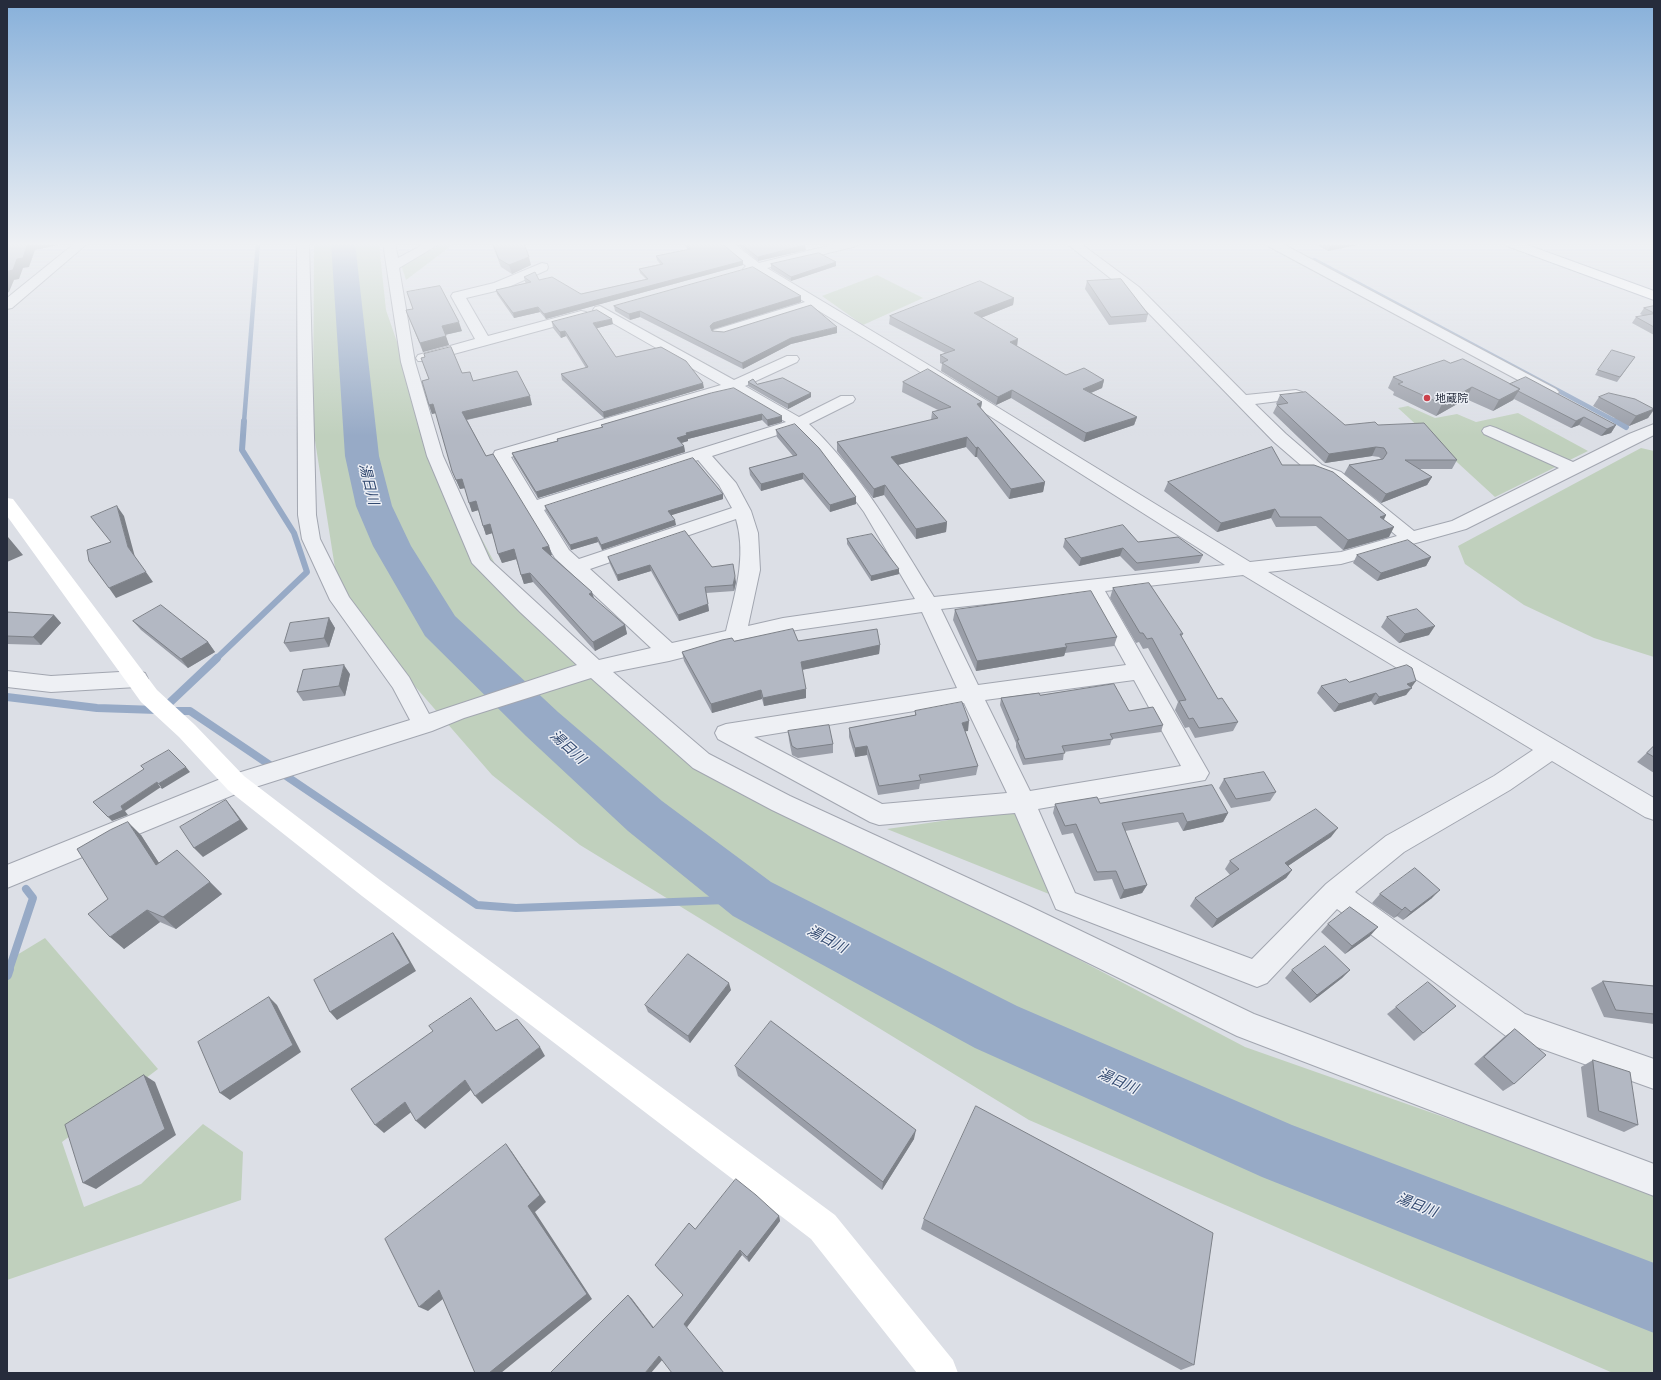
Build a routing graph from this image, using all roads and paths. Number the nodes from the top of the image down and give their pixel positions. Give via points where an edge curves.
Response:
1 (304, 307) edge
2 (399, 307) edge
3 (464, 307) edge
4 (802, 307) edge
5 (823, 307) edge
6 (1151, 307) edge
7 (1392, 307) edge
8 (719, 333) edge
9 (484, 342) junction
10 (792, 359) dead end
11 (408, 362) junction
12 (733, 386) junction
13 (1296, 395) edge
14 (847, 399) dead end
15 (1243, 400) junction
16 (1565, 400) edge
17 (799, 423) junction
18 (1654, 430) edge
19 (1490, 431) dead end
20 (1628, 433) junction
21 (1654, 444) edge
22 (702, 455) junction
23 (1350, 466) edge
24 (1573, 468) junction
25 (1322, 471) junction
26 (7, 503) edge
27 (532, 507) junction
28 (742, 511) junction
29 (1412, 539) junction
30 (576, 567) junction
31 (1246, 568) junction
32 (1092, 585) junction
33 (928, 604) junction
34 (735, 636) junction
35 (668, 653) junction
36 (589, 671) junction
37 (1140, 671) junction
38 (7, 679) edge
39 (137, 679) junction
40 (971, 694) junction
41 (424, 725) junction
42 (1551, 750) junction
43 (247, 780) junction
44 (1023, 802) junction
45 (1654, 810) edge
46 (7, 877) edge
47 (1334, 892) junction
48 (1654, 1074) edge
49 (1654, 1180) edge
50 (940, 1373) edge

1 - 41 street via 307,516 312,539 340,600 401,683
2 - 11 street
3 - 9 street
4 - 8 street
5 - 31 street
6 - 15 street
7 - 16 street
9 - 11 street
9 - 12 street via 608,308
10 - 12 street
11 - 36 street via 436,456 482,563
12 - 17 street
12 - 27 street via 501,455
13 - 15 street
14 - 17 street
15 - 25 street via 1280,438 1316,469
17 - 22 street
17 - 33 street via 826,450 872,511
18 - 20 street
19 - 24 street
20 - 21 street
20 - 24 street
22 - 27 street
22 - 28 street via 727,483
23 - 25 street
24 - 29 street via 1459,525
25 - 29 street via 1335,476
26 - 39 street
27 - 30 street via 562,554
28 - 30 street
28 - 34 street via 749,532 750,570
29 - 31 street via 1341,558
30 - 35 street
31 - 32 street
31 - 42 street
32 - 33 street
32 - 37 street
33 - 34 street via 783,625
33 - 40 street
34 - 35 street
35 - 36 street
36 - 41 street via 456,712
36 - 49 street via 701,761 781,803 1026,918 1247,1026
37 - 40 street
37 - 44 street via 1197,773
38 - 39 street via 51,684
39 - 43 street via 163,709
40 - 44 street
40 - 44 street via 726,733 879,814
41 - 43 street
42 - 45 street
42 - 47 street via 1502,783 1395,844
43 - 46 street
43 - 50 street via 371,888 823,1227
44 - 47 street via 1065,901 1256,974
47 - 48 street via 1516,1026

